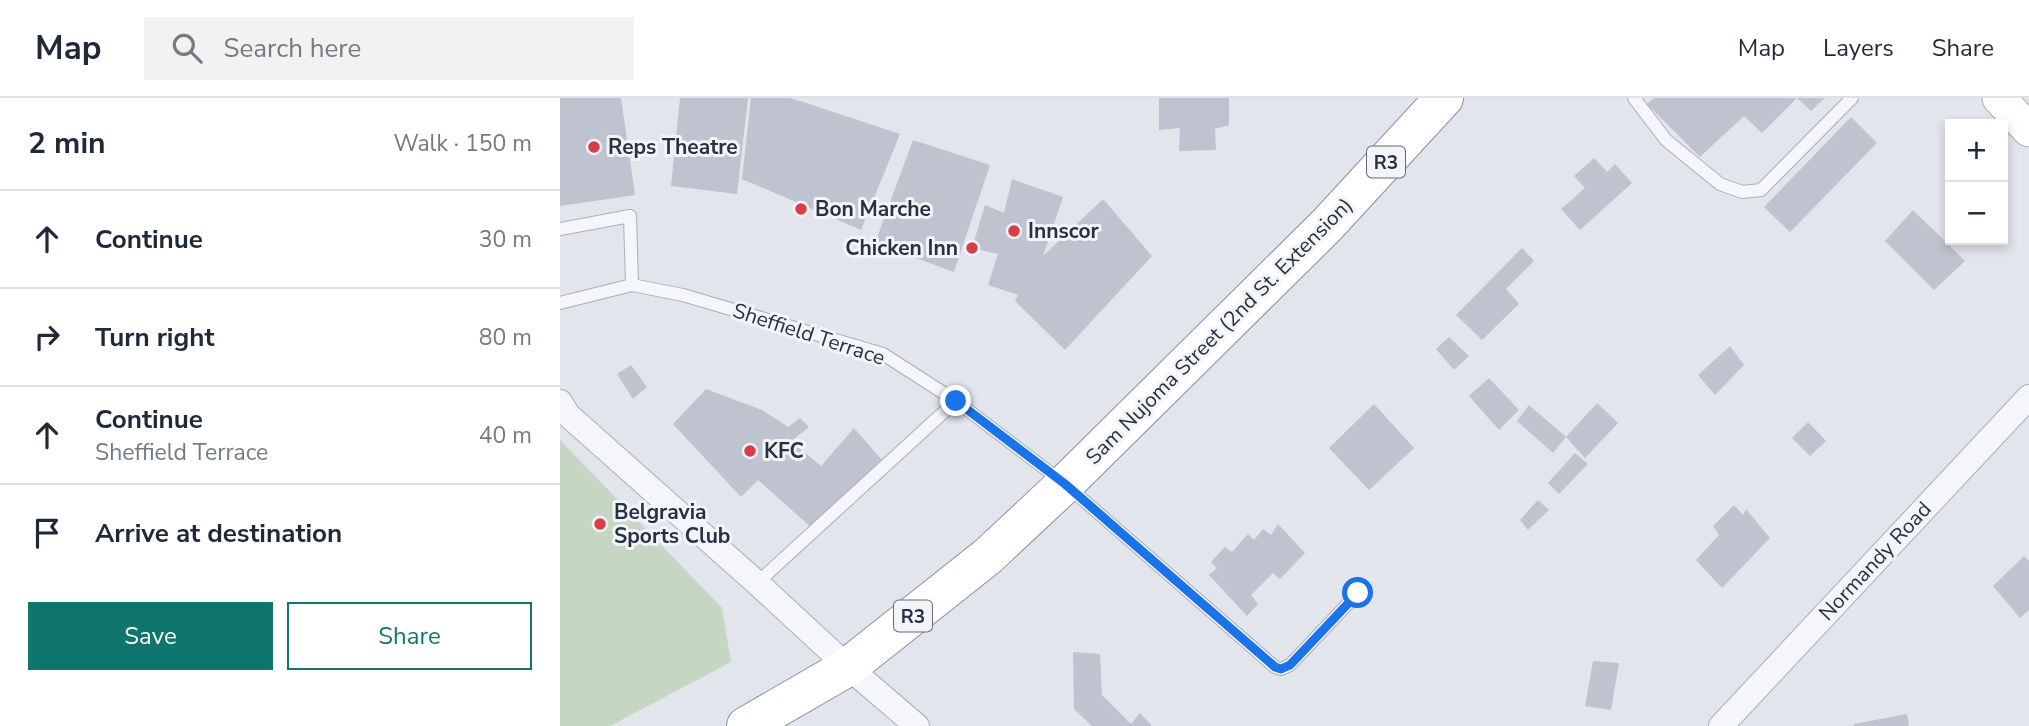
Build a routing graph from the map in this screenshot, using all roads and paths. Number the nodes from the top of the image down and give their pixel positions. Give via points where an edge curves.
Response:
1 (1444, 98) edge
2 (1634, 98) edge
3 (1852, 98) edge
4 (1999, 98) edge
5 (2029, 130) edge
6 (560, 229) edge
7 (632, 285) junction
8 (560, 303) edge
9 (2029, 397) edge
10 (956, 401) junction
11 (560, 402) edge
12 (1065, 484) junction
13 (757, 583) junction
14 (1358, 593) dead end
15 (848, 667) junction
16 (746, 726) edge
17 (917, 726) edge
18 (1721, 726) edge

1 - 12 highway, Sam Nujoma Street (2nd St. Extension) / R3 via 1327,225
2 - 3 lane via 1666,141 1720,184 1742,192 1761,190
4 - 5 main road
6 - 7 lane via 630,216
7 - 8 lane, Sheffield Terrace
7 - 10 lane, Sheffield Terrace via 683,295 883,354
9 - 18 street, Normandy Road
10 - 12 lane, Sheffield Terrace
10 - 13 lane
11 - 13 street via 568,415
12 - 14 lane, Sheffield Terrace via 1275,667 1290,665
12 - 15 highway, Sam Nujoma Street (2nd St. Extension) / R3 via 988,556
13 - 15 street
15 - 16 highway, Sam Nujoma Street (2nd St. Extension) / R3
15 - 17 street

